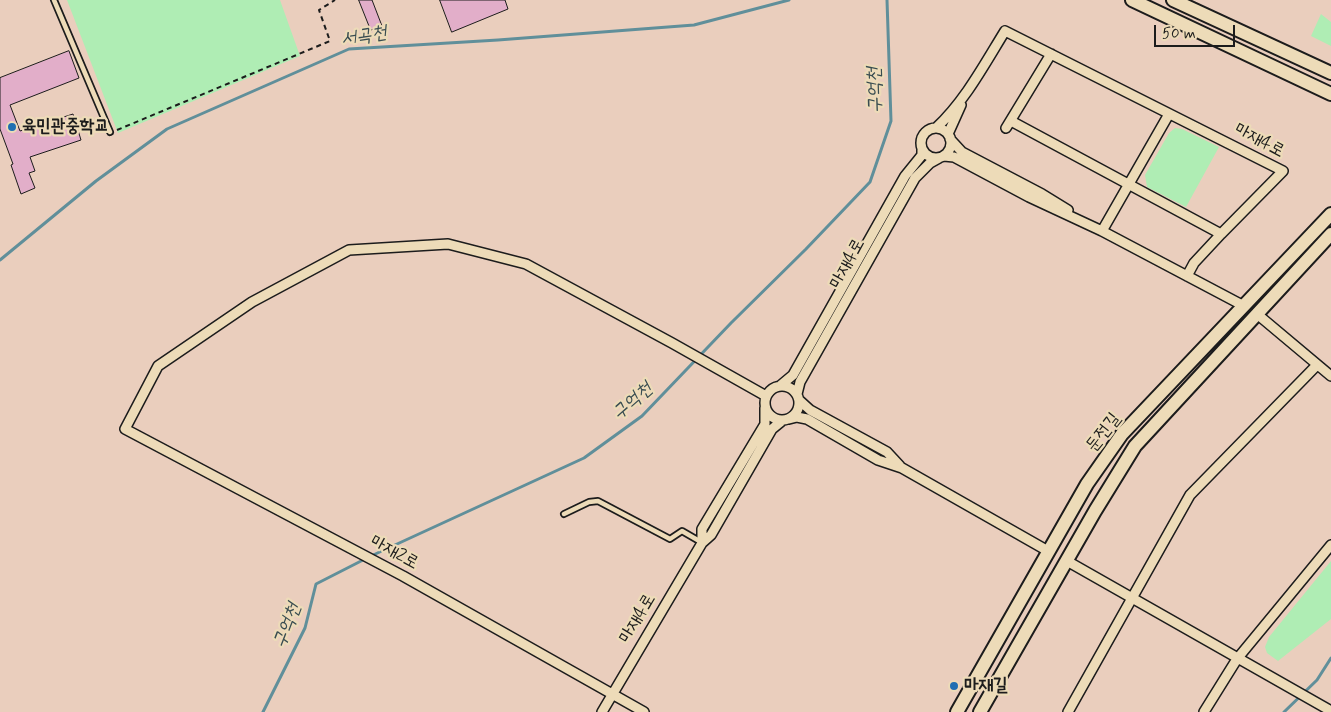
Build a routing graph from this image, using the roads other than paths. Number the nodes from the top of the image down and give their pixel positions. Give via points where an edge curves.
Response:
1 (54, 0) edge
2 (1132, 0) edge
3 (1173, 0) edge
4 (1051, 54) junction
5 (1331, 74) edge
6 (1328, 94) edge
7 (964, 96) junction
8 (1169, 114) junction
9 (936, 128) junction
10 (110, 132) road end
11 (949, 136) junction
12 (922, 150) junction
13 (942, 157) junction
14 (1129, 184) junction
15 (1330, 215) edge
16 (1102, 232) junction
17 (1221, 234) junction
18 (1331, 234) edge
19 (1187, 276) junction
20 (1244, 306) junction
21 (1257, 314) junction
22 (1317, 364) junction
23 (1331, 376) edge
24 (781, 385) junction
25 (766, 396) junction
26 (798, 397) junction
27 (765, 408) junction
28 (786, 419) junction
29 (902, 468) junction
30 (564, 514) dead end
31 (702, 542) junction
32 (1331, 545) edge
33 (1048, 551) junction
34 (1067, 561) junction
35 (1131, 598) junction
36 (1237, 659) junction
37 (612, 694) junction
38 (1331, 711) edge
39 (602, 712) edge
40 (644, 712) edge
41 (957, 712) edge
42 (980, 712) edge
43 (1068, 712) edge
44 (1204, 712) edge

1 - 10 lane
2 - 6 street
3 - 5 street
4 - 7 street, 마재4로 via 1005,31
4 - 8 street, 마재4로
4 - 14 street via 1009,124
7 - 9 street, 마재4로
7 - 11 street, 마재4로
8 - 14 street
8 - 17 street, 마재4로 via 1283,171
9 - 11 street
9 - 12 street via 923,136
11 - 13 street via 950,148
11 - 16 street via 962,152 1042,194
12 - 13 street via 930,157
12 - 24 street, 마재4로 via 793,375
13 - 16 street via 954,157
13 - 26 street, 마재4로 via 930,163 915,178 800,382
14 - 16 street
14 - 17 street
15 - 20 street, 둔전길
16 - 19 street
17 - 19 street, 마재4로 via 1194,263
18 - 21 street, 둔전길
19 - 20 street
20 - 33 street, 둔전길 via 1122,434 1087,484
21 - 22 street
21 - 34 street, 둔전길 via 1135,446
22 - 23 street
22 - 35 street via 1190,495
24 - 25 street
24 - 26 street via 790,387
25 - 27 street
25 - 37 street, 마재2로 via 526,264 448,244 348,250 252,302 158,366 125,429 345,544
26 - 28 street via 798,411
26 - 29 street via 810,410 888,452
27 - 28 street via 777,420
27 - 31 street, 마재4로 via 765,424 702,528
28 - 29 street via 807,419 878,460
28 - 31 street, 마재4로 via 772,430 711,535
29 - 33 street
30 - 31 lane via 598,501 670,540 682,531
31 - 37 street, 마재4로
32 - 36 street
33 - 34 street
33 - 41 street, 둔전길
34 - 35 street
34 - 42 street, 둔전길
35 - 36 street
35 - 43 street
36 - 38 street
36 - 44 street
37 - 39 street, 마재4로
37 - 40 street, 마재2로

